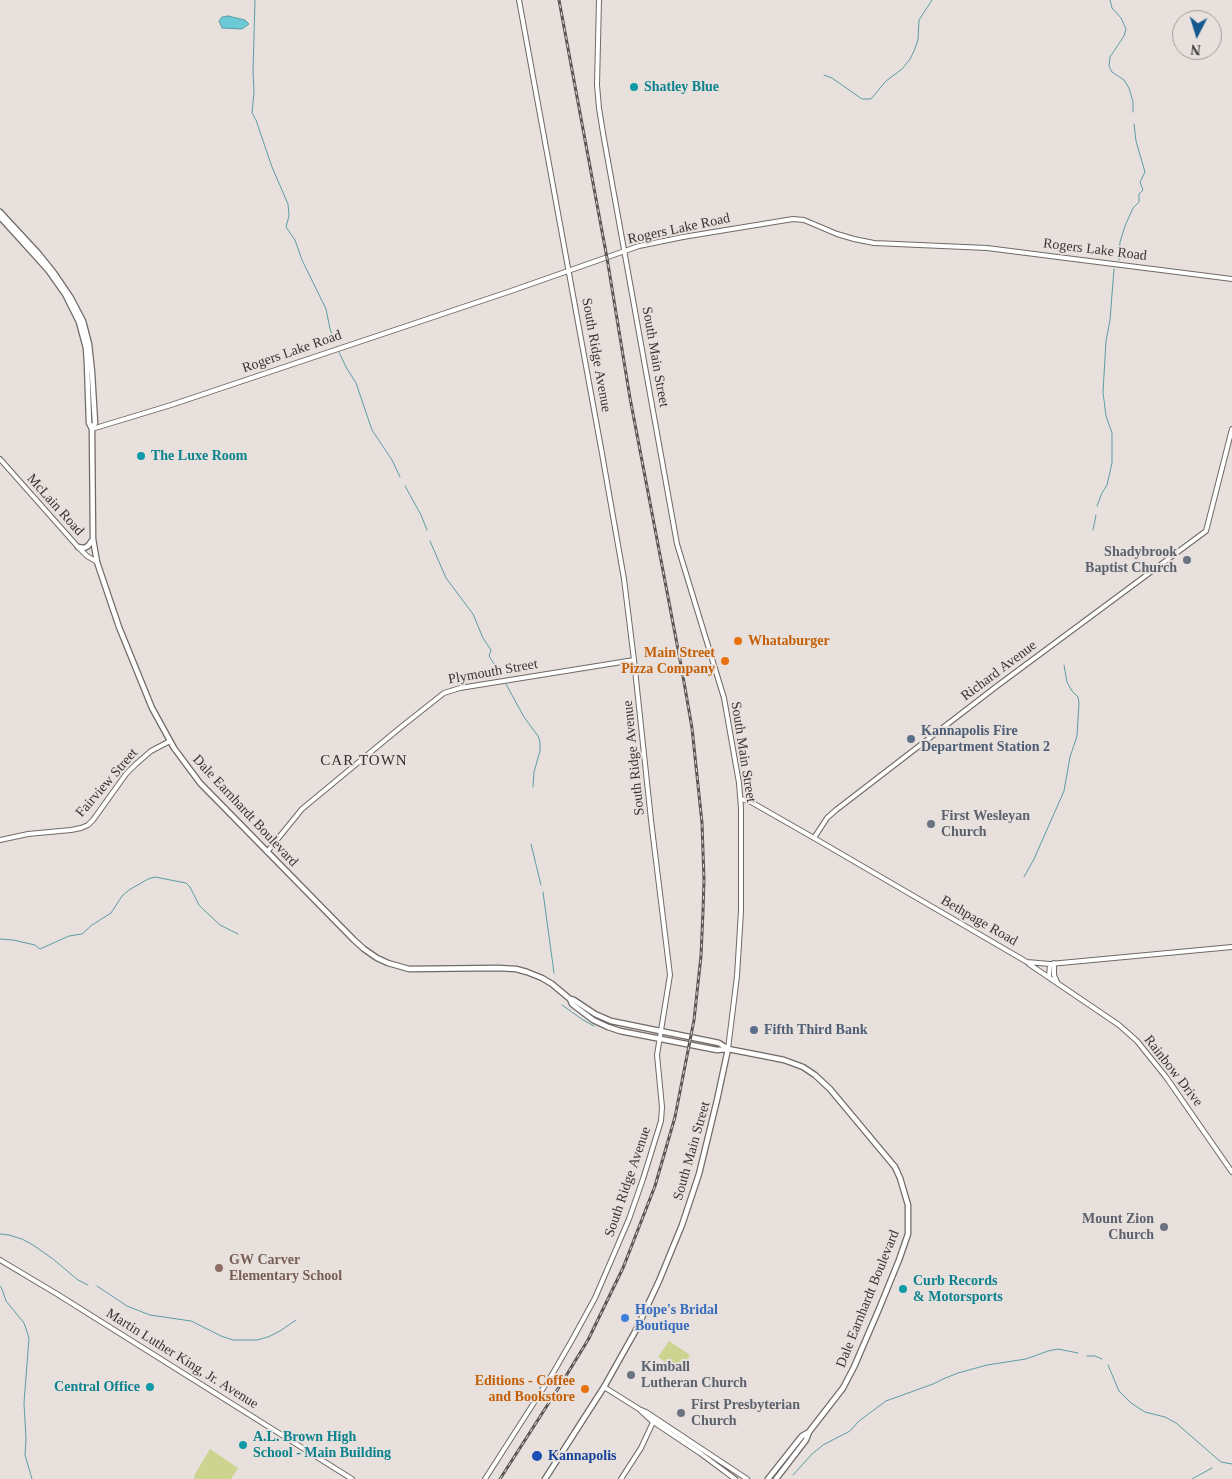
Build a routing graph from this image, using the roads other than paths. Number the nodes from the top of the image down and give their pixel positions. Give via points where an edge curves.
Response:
1 (519, 0) edge
2 (599, 0) edge
3 (0, 212) edge
4 (1, 219) edge
5 (624, 251) junction
6 (569, 271) junction
7 (1232, 279) edge
8 (92, 429) junction
9 (1232, 429) edge
10 (0, 459) edge
11 (93, 539) junction
12 (78, 547) junction
13 (97, 562) junction
14 (634, 660) junction
15 (170, 741) junction
16 (741, 799) junction
17 (814, 838) junction
18 (0, 840) edge
19 (267, 852) junction
20 (1232, 947) edge
21 (1027, 962) junction
22 (1052, 963) junction
23 (1049, 977) junction
24 (1057, 982) junction
25 (570, 999) junction
26 (632, 1026) junction
27 (608, 1027) junction
28 (660, 1032) junction
29 (658, 1039) junction
30 (728, 1049) junction
31 (1232, 1172) edge
32 (0, 1260) edge
33 (604, 1387) junction
34 (654, 1420) junction
35 (809, 1432) junction
36 (352, 1479) edge
37 (485, 1479) edge
38 (545, 1479) edge
39 (621, 1479) edge
40 (735, 1479) edge
41 (747, 1479) edge
42 (768, 1479) edge
43 (776, 1479) edge

1 - 6 street, South Ridge Avenue
2 - 5 street, South Main Street via 598,98
3 - 8 main road, Dale Earnhardt Boulevard via 54,273 83,321 92,372 95,423
4 - 8 main road, Dale Earnhardt Boulevard via 48,270 79,322 86,348 89,423
5 - 6 street, Rogers Lake Road
5 - 7 street, Rogers Lake Road via 655,242 793,219 874,243 987,248
5 - 16 street, South Main Street via 677,544 726,706
6 - 8 street, Rogers Lake Road
6 - 14 street, South Ridge Avenue via 617,538
8 - 11 main road, Dale Earnhardt Boulevard
9 - 17 street, Richard Avenue via 1206,531 836,810
10 - 12 street, McLain Road
11 - 12 main road via 88,546
11 - 13 main road, Dale Earnhardt Boulevard
12 - 13 street, McLain Road
13 - 15 main road, Dale Earnhardt Boulevard via 136,671
14 - 19 street, Plymouth Street via 444,693 302,809
14 - 28 street, South Ridge Avenue via 669,964
15 - 18 street, Fairview Street via 151,751 126,774 85,827
15 - 19 main road, Dale Earnhardt Boulevard via 200,783
16 - 17 street, Bethpage Road
16 - 30 street, South Main Street via 740,948
17 - 21 street, Bethpage Road
19 - 25 main road, Dale Earnhardt Boulevard via 354,940 377,958 414,969 516,970 542,978
20 - 22 street, Bethpage Road
21 - 22 street, Bethpage Road
21 - 23 street, Rainbow Drive
22 - 23 street
22 - 24 street
23 - 24 street, Rainbow Drive
24 - 31 street, Rainbow Drive via 1119,1025 1137,1042 1166,1077
25 - 26 main road, Dale Earnhardt Boulevard via 596,1014
25 - 27 main road, Dale Earnhardt Boulevard via 586,1015
26 - 27 main road
26 - 28 main road, Dale Earnhardt Boulevard
27 - 29 main road, Dale Earnhardt Boulevard
28 - 29 street, South Ridge Avenue
28 - 30 main road, Dale Earnhardt Boulevard via 719,1043
29 - 30 main road, Dale Earnhardt Boulevard via 717,1050
29 - 37 street, South Ridge Avenue via 661,1121 629,1219 595,1298 572,1340
30 - 33 main road, South Main Street via 708,1142 682,1225 646,1309
30 - 35 main road, Dale Earnhardt Boulevard via 784,1060 815,1075 895,1167 907,1196 908,1234 899,1260 849,1378
32 - 36 street, Martin Luther King, Jr. Avenue
33 - 34 street
33 - 38 main road, South Main Street
34 - 39 street
34 - 40 street
34 - 41 street
35 - 42 main road, Dale Earnhardt Boulevard
35 - 43 main road, Dale Earnhardt Boulevard

